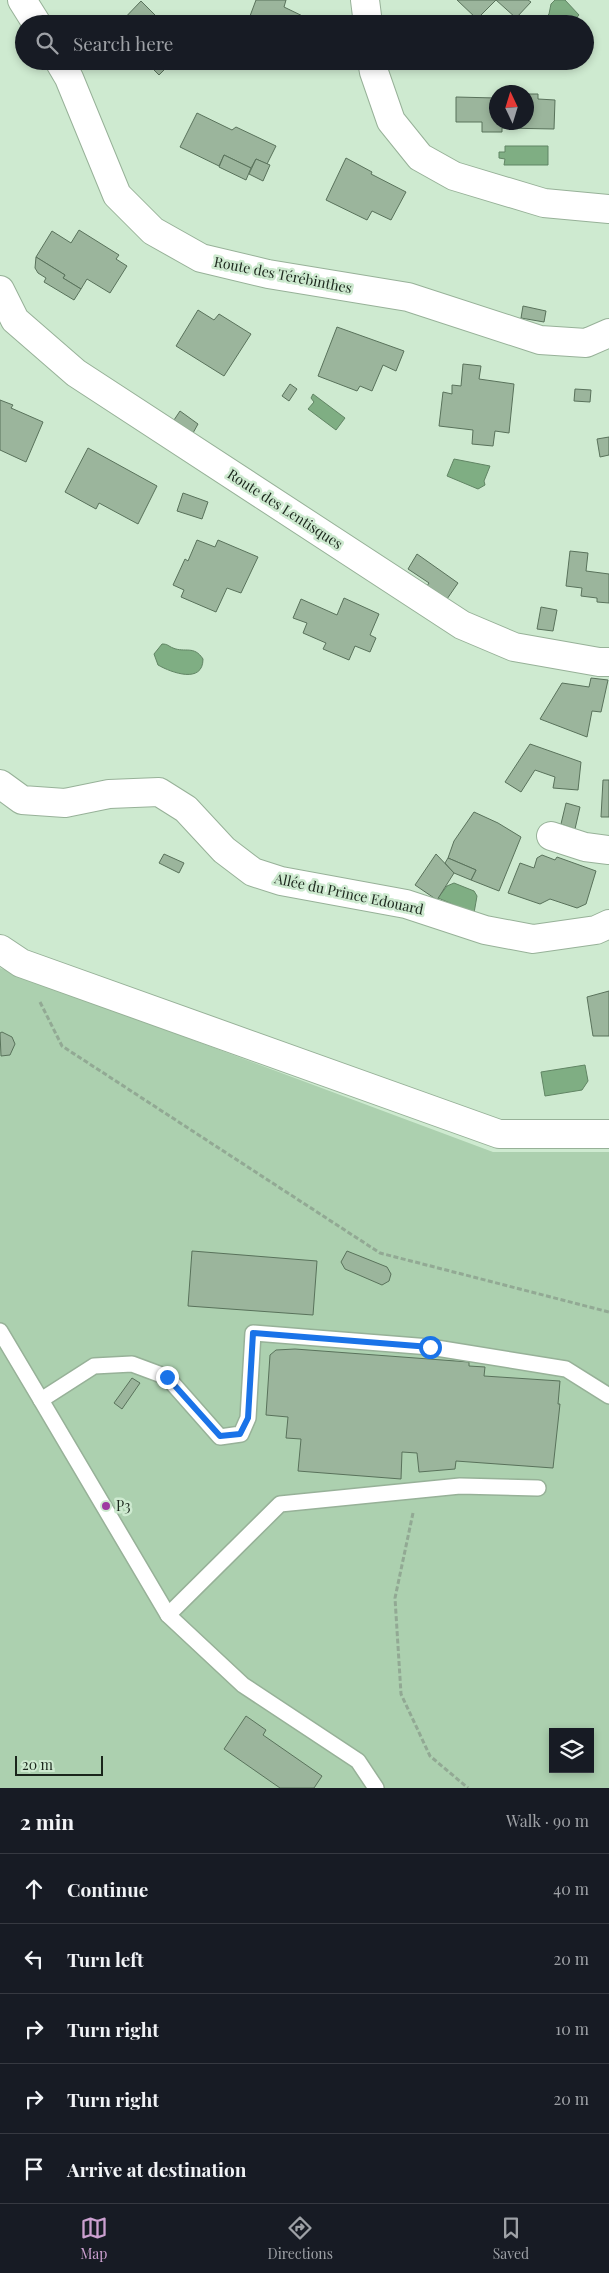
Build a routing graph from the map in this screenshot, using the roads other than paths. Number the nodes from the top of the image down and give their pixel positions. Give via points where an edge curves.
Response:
1 (22, 0) edge
2 (365, 0) edge
3 (31, 15) edge
4 (367, 15) edge
5 (64, 70) edge
6 (374, 70) edge
7 (609, 210) edge
8 (0, 290) edge
9 (609, 333) edge
10 (609, 662) edge
11 (0, 784) edge
12 (551, 836) dead end
13 (609, 850) edge
14 (609, 924) edge
15 (11, 956) edge
16 (609, 1134) edge
17 (0, 1331) edge
18 (609, 1396) edge
19 (41, 1400) junction
20 (538, 1488) dead end
21 (168, 1615) junction
22 (376, 1788) edge

1 - 3 street
2 - 4 street
5 - 9 street, Route des Térébinthes via 116,195 153,231 201,258 268,274 408,297 540,340 586,343
6 - 7 street via 391,121 420,157 454,176 544,203
8 - 10 street, Route des Lentisques via 15,320 76,373 462,624 514,647
11 - 14 street, Allée du Prince Edouard via 22,800 65,802 108,794 159,792 186,809 224,850 253,872 281,881 406,904 484,930 532,939 596,930
12 - 13 street via 585,847
15 - 16 street via 499,1134
17 - 19 lane
18 - 19 lane via 566,1369 430,1347 253,1333 248,1418 240,1434 220,1436 167,1377 132,1364 94,1366
19 - 21 lane
20 - 21 lane via 460,1486 280,1504
21 - 22 lane via 243,1685 358,1761

